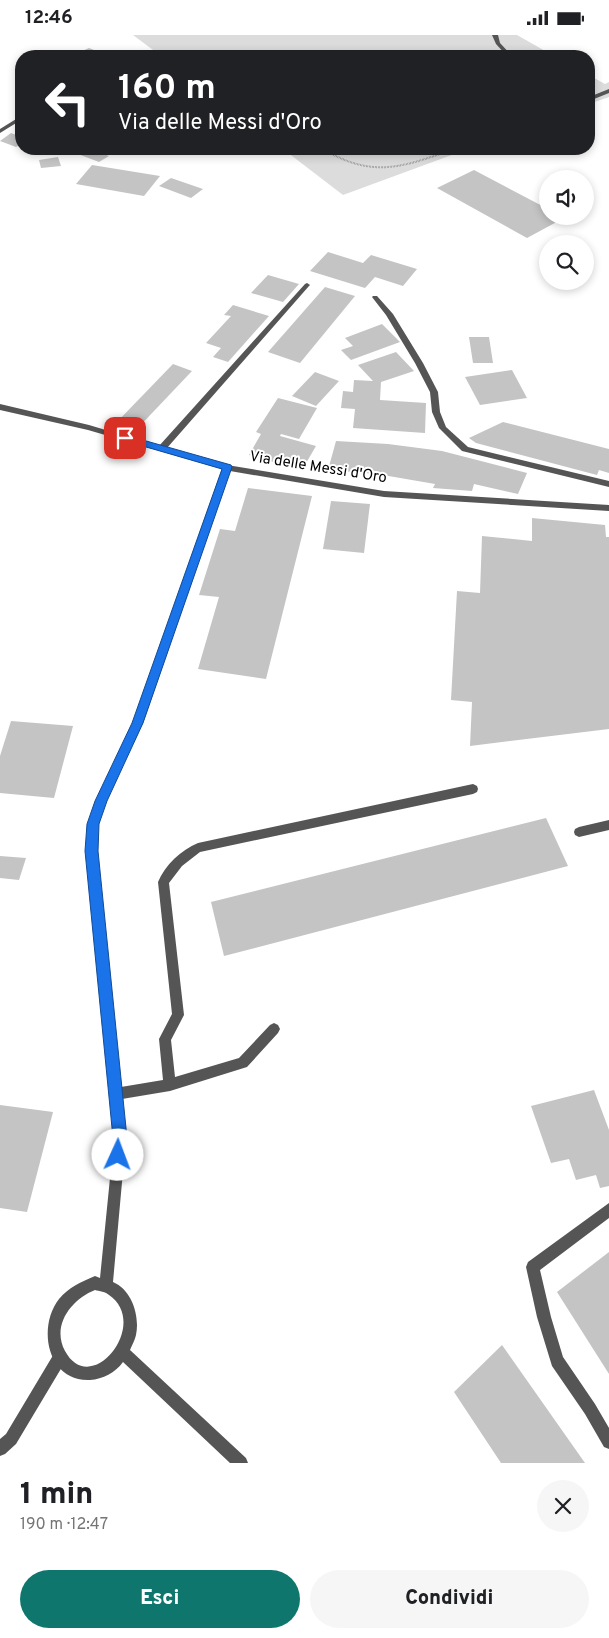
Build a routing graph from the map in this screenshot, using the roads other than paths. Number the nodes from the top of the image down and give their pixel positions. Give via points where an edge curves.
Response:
1 (495, 35) edge
2 (504, 50) edge
3 (609, 91) edge
4 (595, 97) edge
5 (15, 122) edge
6 (0, 131) edge
7 (307, 285) dead end
8 (375, 297) dead end
9 (0, 407) edge
10 (161, 449) junction
11 (228, 467) junction
12 (609, 485) edge
13 (609, 508) edge
14 (473, 789) dead end
15 (609, 825) edge
16 (579, 832) dead end
17 (274, 1029) dead end
18 (170, 1085) junction
19 (116, 1094) junction
20 (609, 1210) edge
21 (106, 1285) junction
22 (122, 1352) junction
23 (60, 1357) junction
24 (609, 1442) edge
25 (0, 1449) edge
26 (241, 1463) edge

1 - 2 street
3 - 4 street
5 - 6 street
7 - 10 street
8 - 12 street via 420,363 434,392 436,412 443,428 465,449
9 - 10 street, Via delle Messi d'Oro
10 - 11 street, Via delle Messi d'Oro
11 - 13 street, Via delle Messi d'Oro via 384,494
11 - 19 street via 138,723 93,824 92,851
14 - 18 street via 198,848 184,855 163,882 178,1015 165,1039
15 - 16 street
17 - 18 street via 243,1063
18 - 19 street
19 - 21 street via 120,1138
20 - 24 street via 533,1267 557,1361
21 - 22 street via 124,1299 129,1311 131,1325
21 - 23 street via 94,1283 83,1286 63,1303 54,1330
22 - 23 street via 102,1371 89,1374 67,1367
22 - 26 street
23 - 25 street via 11,1439

